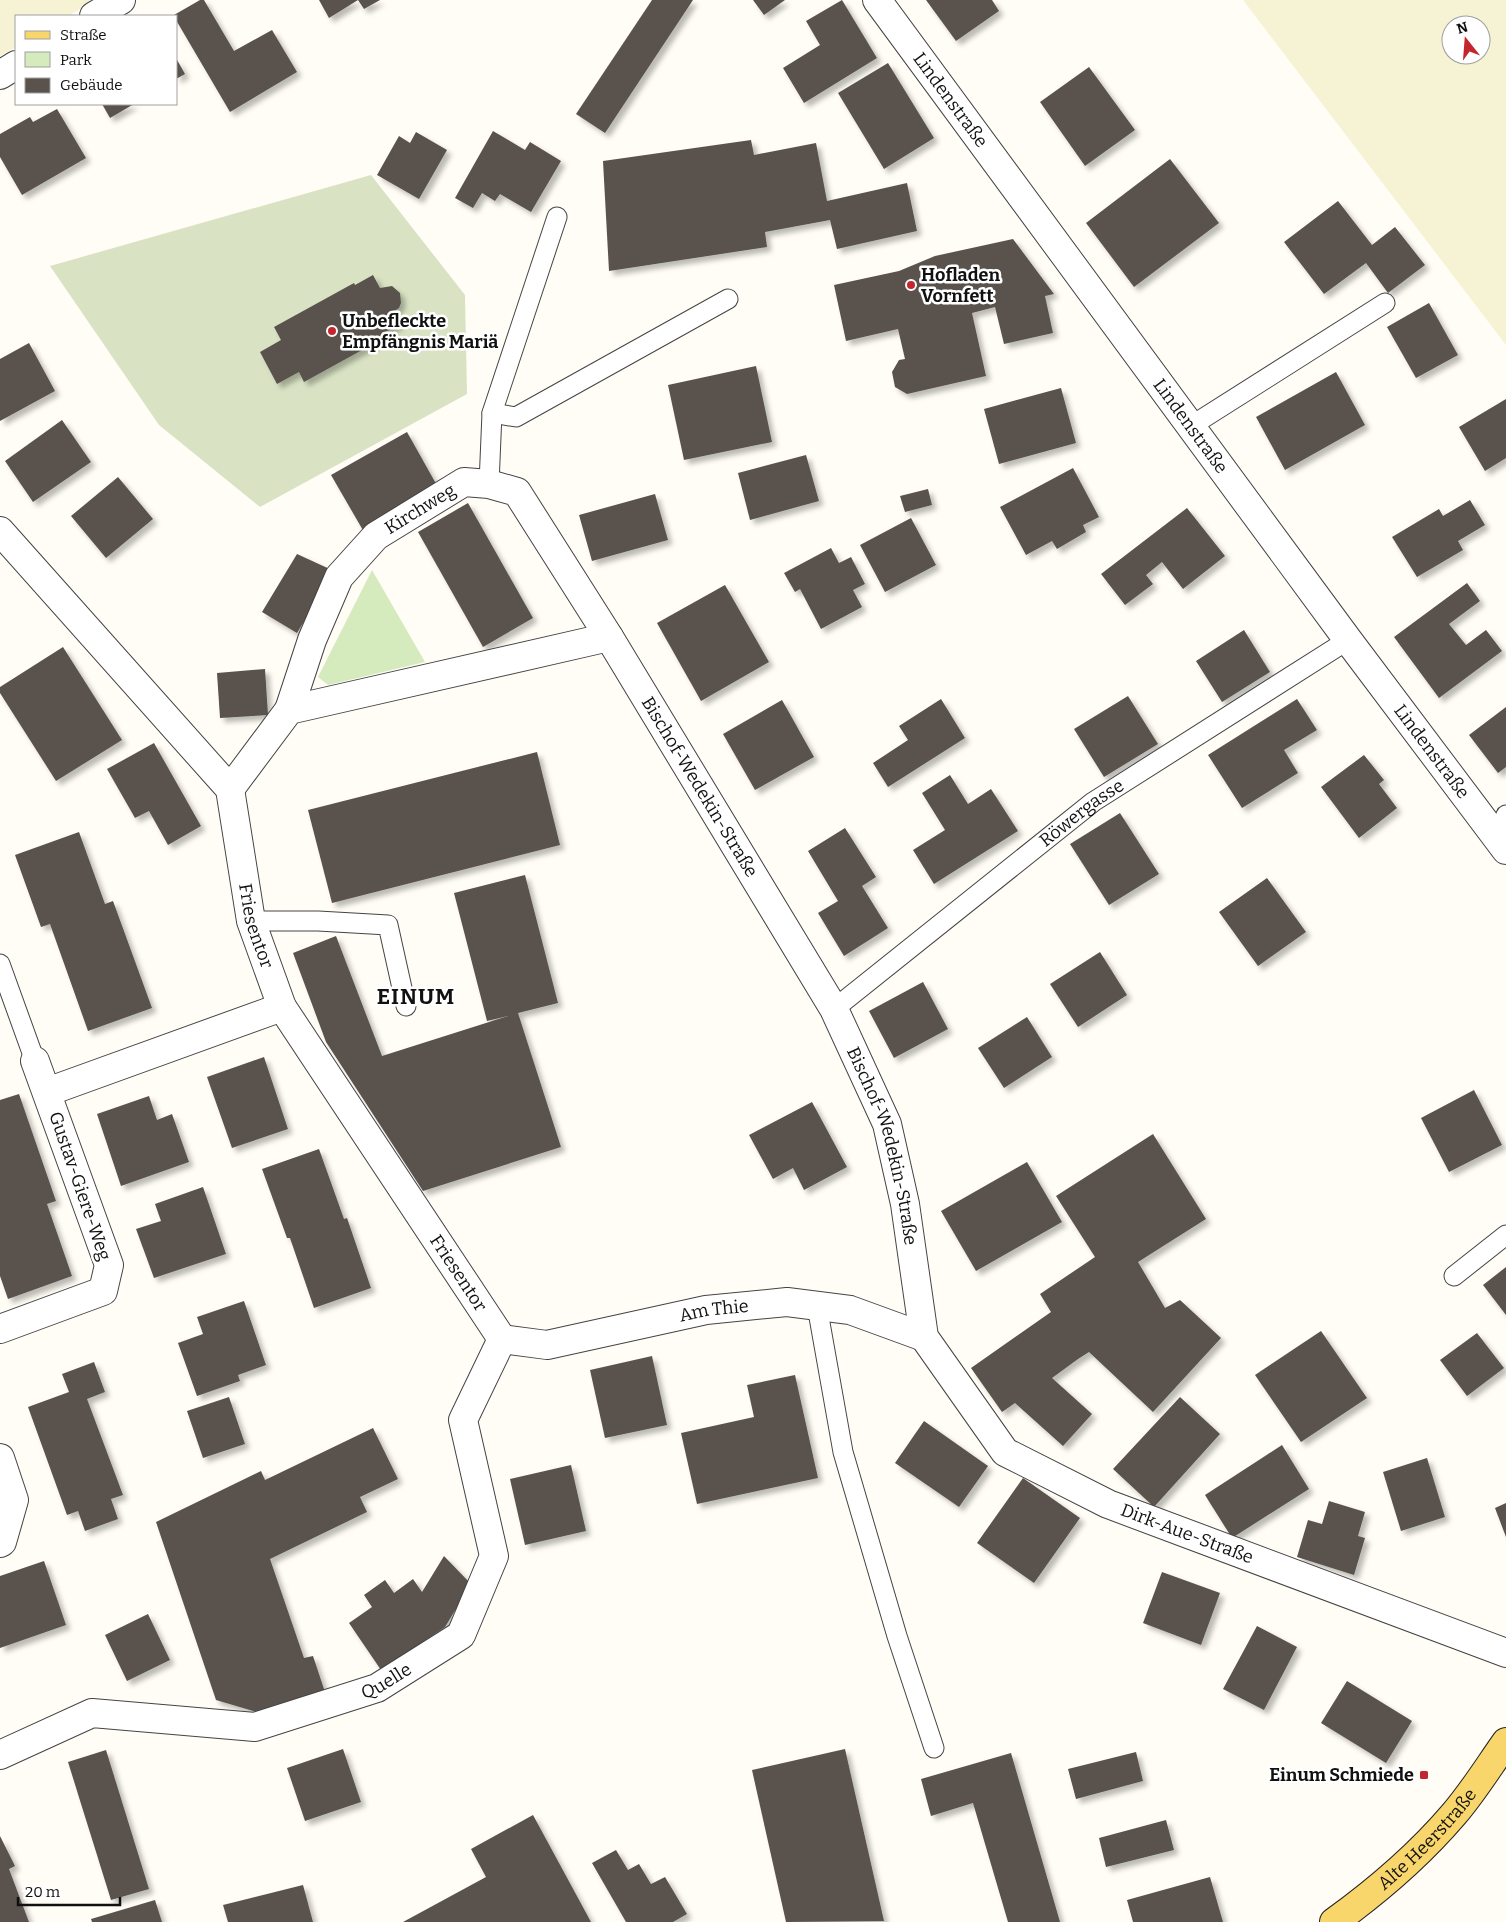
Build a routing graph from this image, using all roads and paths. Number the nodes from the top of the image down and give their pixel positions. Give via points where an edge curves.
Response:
1 (120, 0) edge
2 (877, 0) edge
3 (96, 15) edge
4 (15, 66) edge
5 (0, 75) edge
6 (557, 216) dead end
7 (728, 299) dead end
8 (1385, 303) dead end
9 (492, 413) junction
10 (1191, 426) junction
11 (489, 484) junction
12 (0, 531) edge
13 (609, 637) junction
14 (1348, 640) junction
15 (289, 710) junction
16 (230, 789) junction
17 (1503, 834) edge
18 (251, 921) junction
19 (0, 964) edge
20 (406, 1006) dead end
21 (282, 1007) junction
22 (834, 1009) junction
23 (35, 1061) joint
24 (47, 1092) junction
25 (1506, 1235) edge
26 (1454, 1276) dead end
27 (817, 1306) junction
28 (0, 1329) edge
29 (924, 1337) junction
30 (502, 1339) junction
31 (0, 1458) edge
32 (0, 1543) edge
33 (1506, 1653) edge
34 (1506, 1742) edge
35 (934, 1748) dead end
36 (0, 1755) edge
37 (1334, 1922) edge

1 - 3 street
2 - 10 street, Lindenstraße
4 - 5 street
6 - 9 lane
7 - 9 lane via 516,417
8 - 10 lane
9 - 11 lane
10 - 14 street, Lindenstraße
11 - 13 street, Kirchweg via 517,492
11 - 15 street, Kirchweg via 464,482 392,526 376,536 339,577 312,640
12 - 16 street
13 - 15 street
13 - 22 street, Bischof-Wedekin-Straße
14 - 17 street, Lindenstraße
14 - 22 lane, Röwergasse via 1093,802
15 - 16 street
16 - 18 street, Friesentor
18 - 20 lane via 388,925
18 - 21 street, Friesentor
19 - 23 lane, Gustav-Giere-Weg
21 - 24 street, Gustav-Giere-Weg
21 - 30 street, Friesentor
22 - 29 street, Bischof-Wedekin-Straße via 887,1124 905,1204
23 - 24 street, Gustav-Giere-Weg
24 - 28 street, Gustav-Giere-Weg via 109,1265 103,1291
25 - 26 lane
27 - 29 street, Am Thie via 850,1310
27 - 30 street, Am Thie via 787,1302 706,1310 547,1345
27 - 35 lane via 843,1452
29 - 33 street, Dirk-Aue-Straße via 1005,1452 1108,1504
30 - 36 street, Quelle via 463,1420 494,1556 461,1635 377,1688 255,1727 92,1713
31 - 32 street via 14,1500
34 - 37 main road, Alte Heerstraße via 1455,1813 1428,1843

